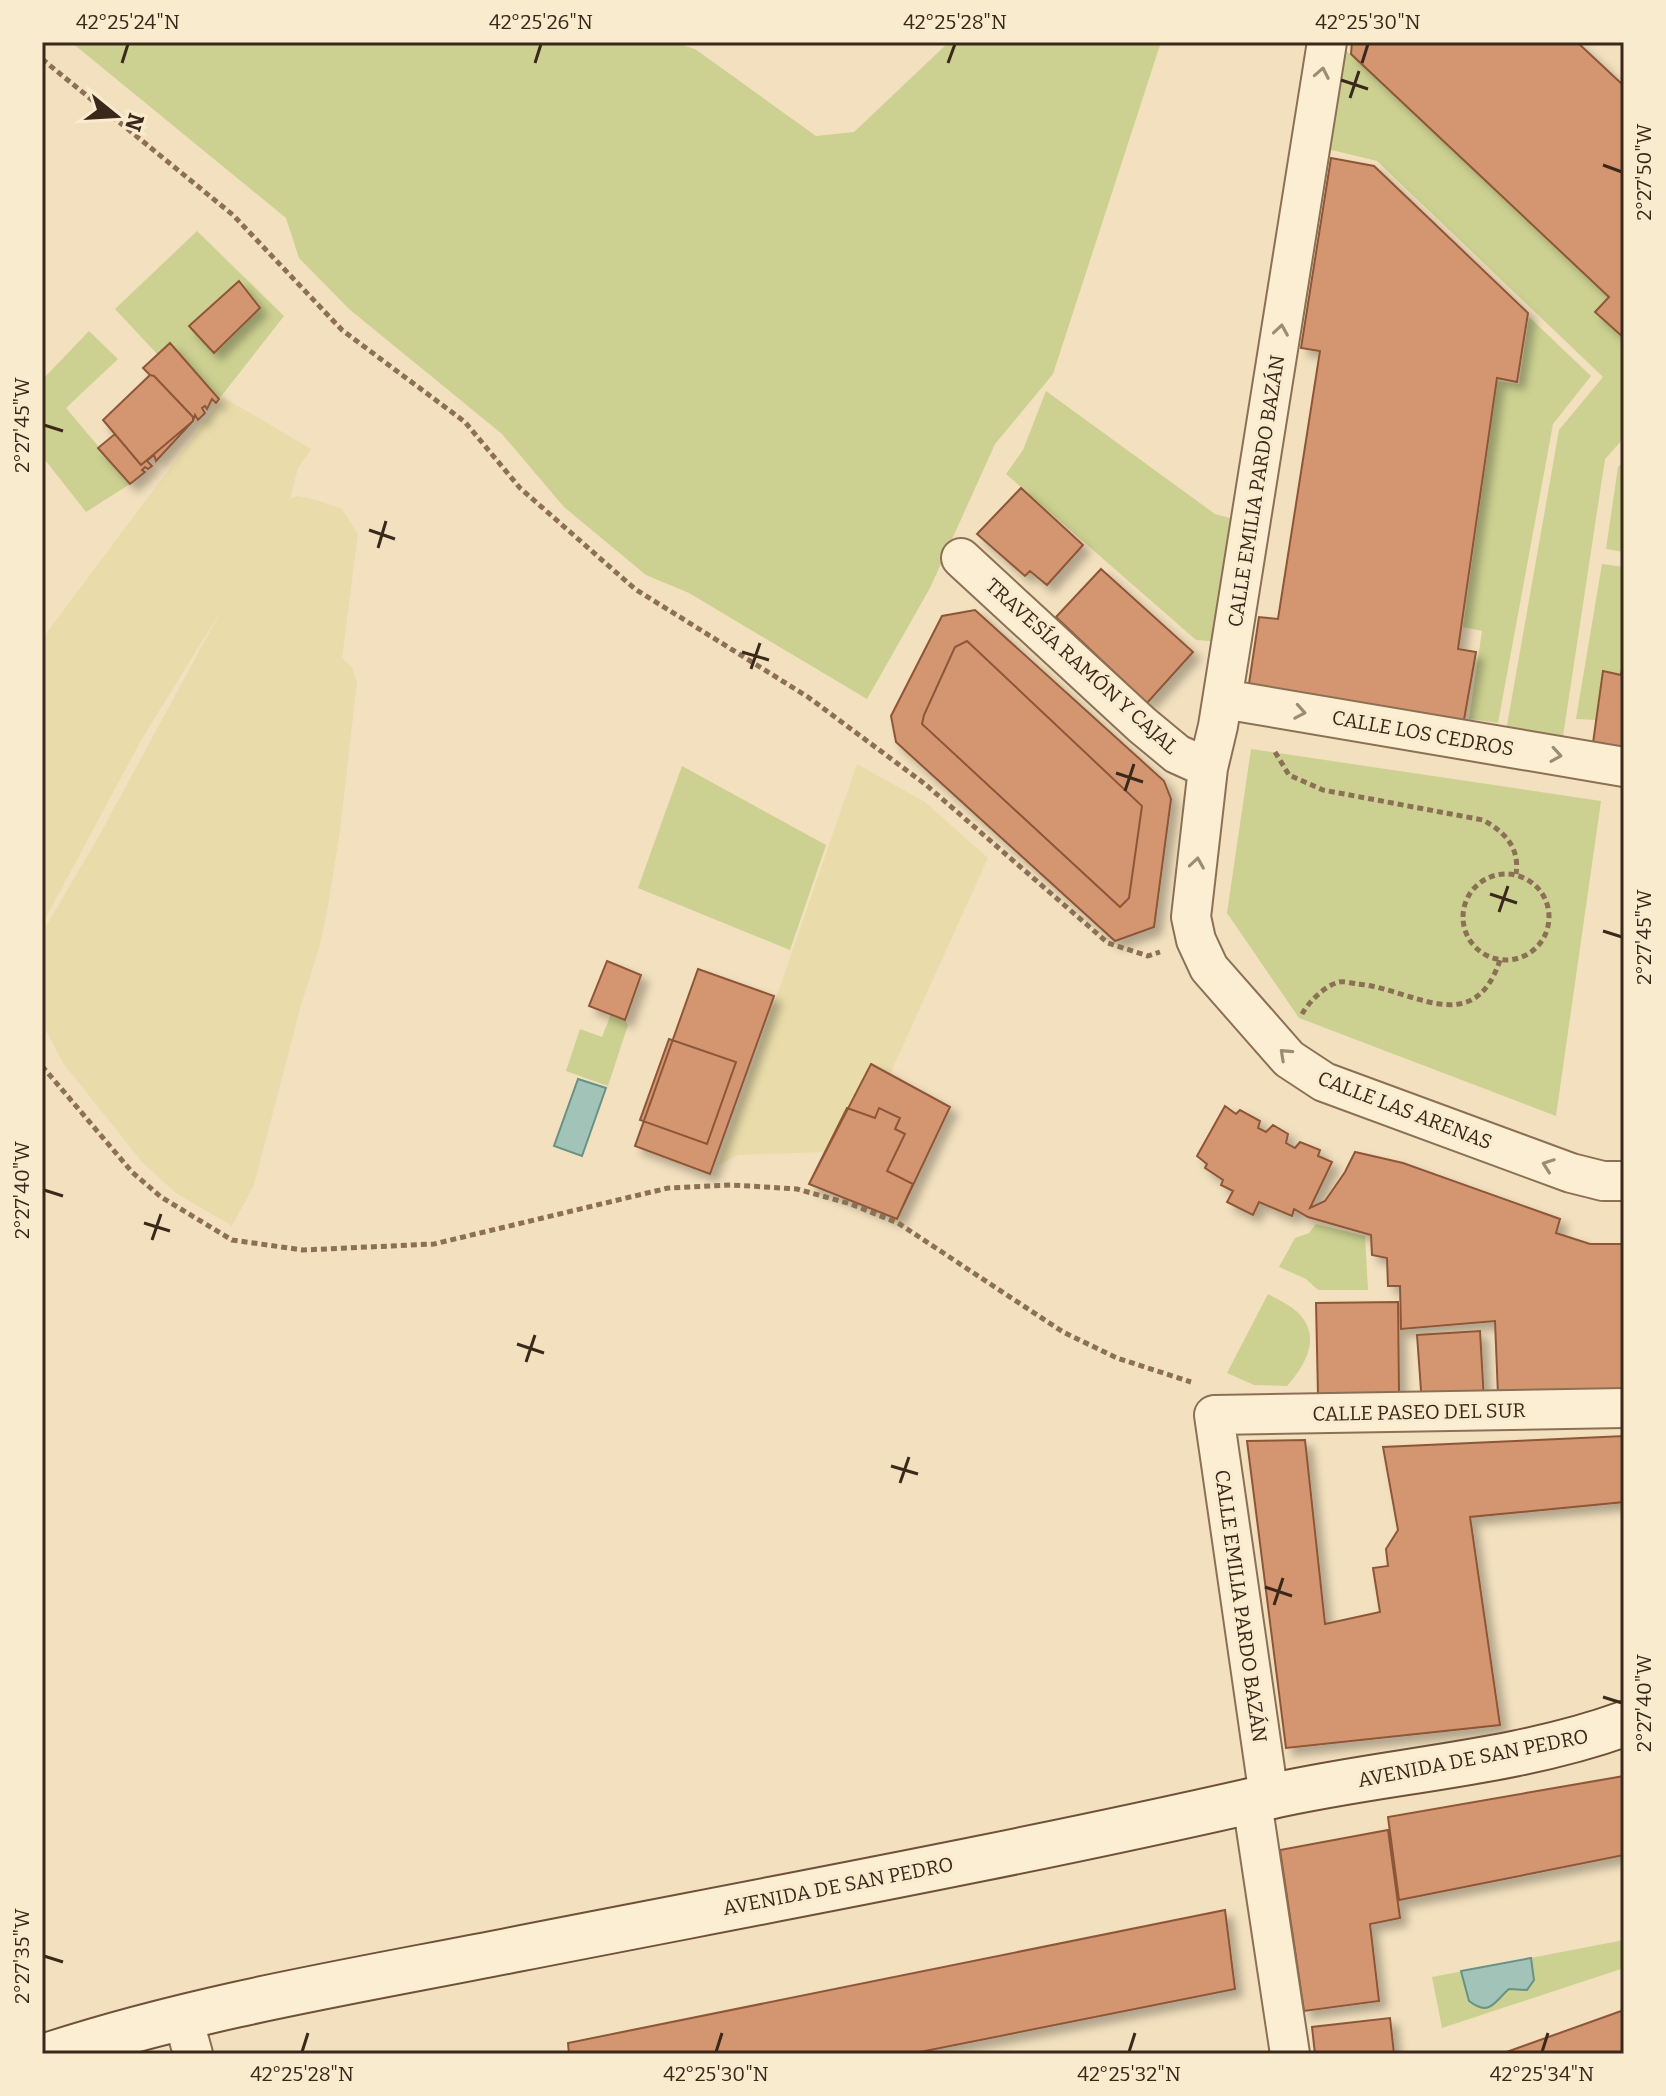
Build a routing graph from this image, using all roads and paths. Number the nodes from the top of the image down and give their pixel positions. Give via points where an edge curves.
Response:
1 (1327, 42) edge
2 (42, 59) edge
3 (961, 558) dead end
4 (1223, 699) junction
5 (1275, 752) dead end
6 (1624, 767) edge
7 (1208, 768) junction
8 (1516, 874) junction
9 (1196, 940) junction
10 (1500, 960) junction
11 (1299, 1018) dead end
12 (42, 1066) edge
13 (1624, 1181) edge
14 (1624, 1408) edge
15 (1214, 1415) junction
16 (1624, 1724) edge
17 (1260, 1800) junction
18 (188, 2036) edge
19 (52, 2054) edge
20 (1290, 2054) edge

4 -> 1 street, CALLE EMILIA PARDO BAZÁN
2 - 9 path via 233,215 342,330 465,422 520,488 635,589 808,697 914,776 1108,943 1148,956
3 - 7 street, TRAVESÍA RAMÓN Y CAJAL via 1142,725 1177,754
4 -> 6 street, CALLE LOS CEDROS
4 - 7 street, CALLE EMILIA PARDO BAZÁN
5 - 8 path via 1289,775 1323,790 1483,820 1509,840 1517,855
9 -> 7 street, CALLE EMILIA PARDO BAZÁN via 1191,917
8 - 10 path via 1540,890 1550,917 1540,945 1514,960
8 - 10 path via 1488,877 1468,895 1463,909 1467,936 1486,956
13 -> 9 street, CALLE LAS ARENAS via 1571,1173 1324,1082 1289,1059 1256,1025 1209,968
10 - 11 path via 1491,983 1465,1003 1448,1006 1372,985 1338,982 1310,1000
12 - 15 path via 132,1172 161,1197 232,1240 303,1250 434,1244 668,1188 797,1189 898,1223 1090,1347 1196,1383 1210,1397
14 - 15 street, CALLE PASEO DEL SUR
15 - 17 street, CALLE EMILIA PARDO BAZÁN
16 - 17 main road, AVENIDA DE SAN PEDRO via 1539,1749
17 - 18 main road, AVENIDA DE SAN PEDRO via 290,1994
17 - 20 street, CALLE EMILIA PARDO BAZÁN
18 - 19 main road, AVENIDA DE SAN PEDRO via 103,2037

